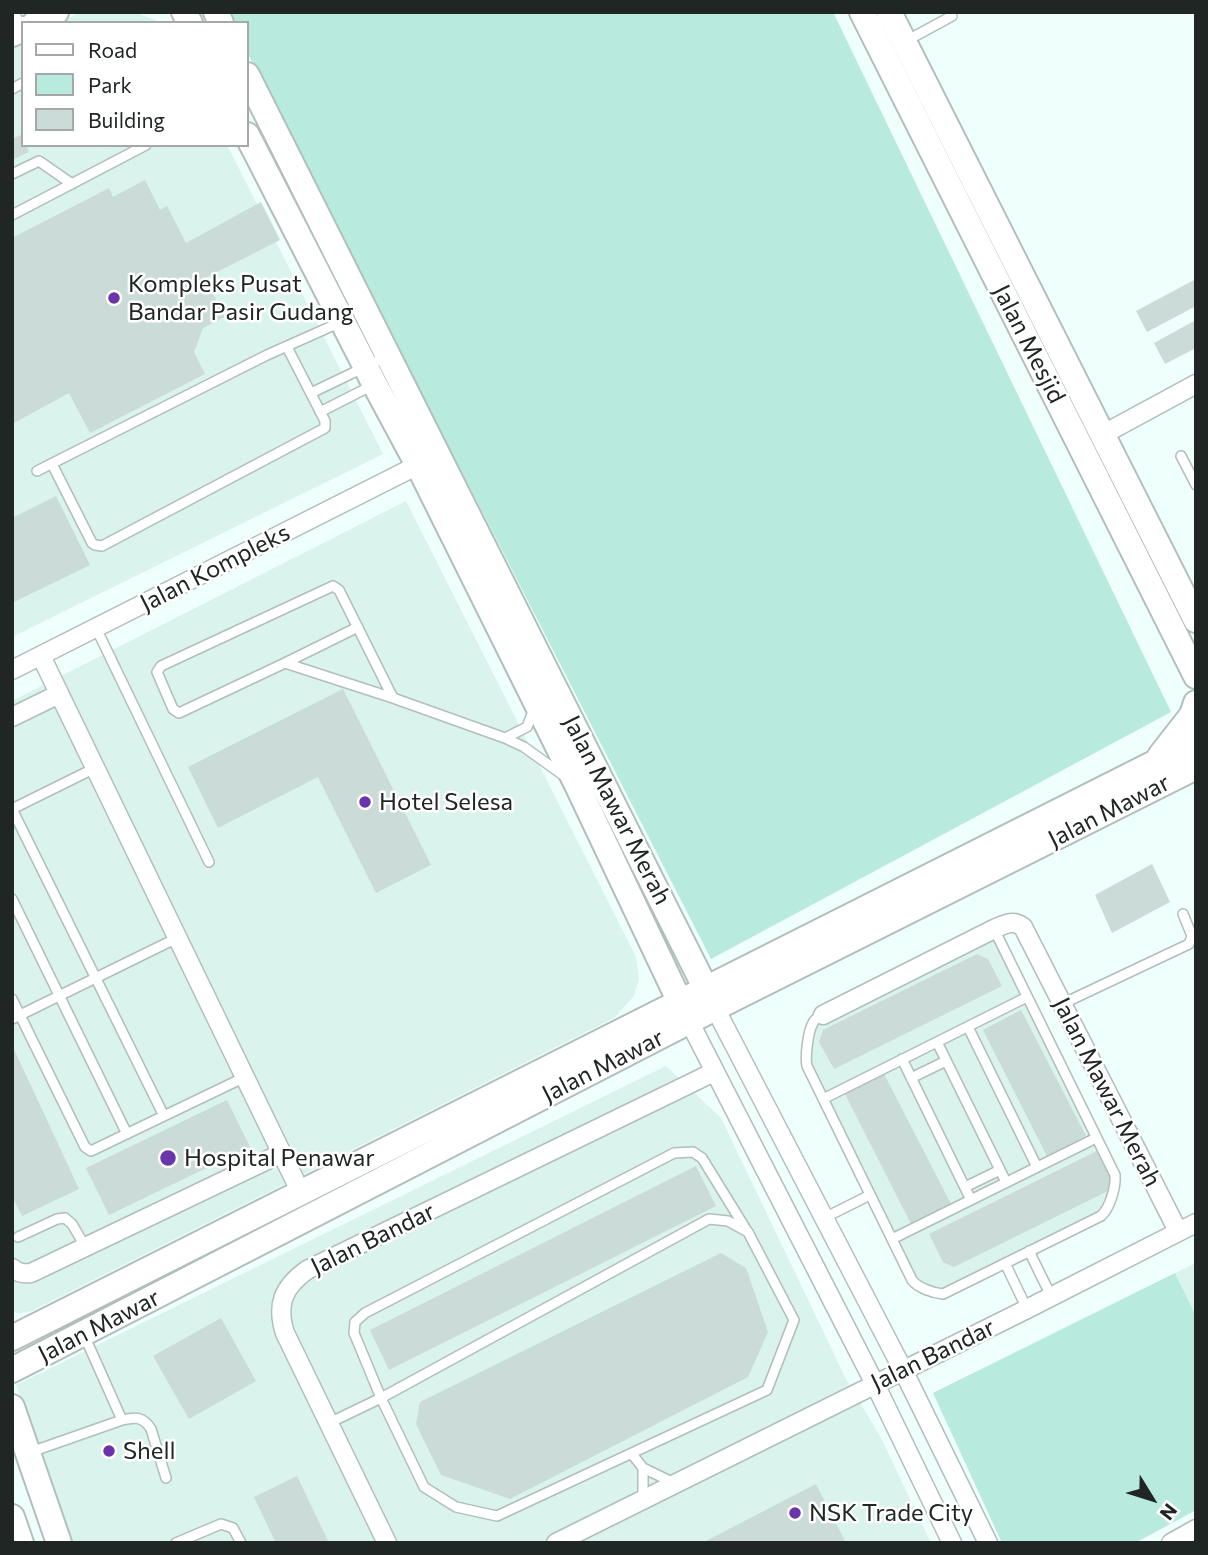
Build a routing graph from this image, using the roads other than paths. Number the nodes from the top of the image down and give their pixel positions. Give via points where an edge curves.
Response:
1 (56, 12) edge
2 (862, 12) edge
3 (889, 12) edge
4 (954, 13) edge
5 (39, 21) edge
6 (894, 48) junction
7 (249, 86) edge
8 (248, 137) edge
9 (142, 147) edge
10 (12, 174) edge
11 (72, 184) junction
12 (12, 215) edge
13 (342, 321) junction
14 (287, 346) junction
15 (381, 370) junction
16 (1196, 384) edge
17 (310, 393) junction
18 (320, 412) junction
19 (1102, 435) junction
20 (1181, 456) dead end
21 (52, 464) junction
22 (418, 465) junction
23 (37, 471) dead end
24 (1196, 485) edge
25 (1196, 620) edge
26 (96, 628) junction
27 (358, 628) junction
28 (41, 656) junction
29 (285, 663) junction
30 (1191, 667) edge
31 (12, 670) edge
32 (1196, 683) edge
33 (59, 694) junction
34 (393, 698) junction
35 (535, 703) junction
36 (1196, 703) edge
37 (12, 717) edge
38 (505, 738) junction
39 (1196, 742) edge
40 (1156, 762) junction
41 (1196, 767) edge
42 (95, 768) junction
43 (1196, 783) edge
44 (577, 785) junction
45 (1158, 786) junction
46 (12, 809) edge
47 (209, 862) dead end
48 (12, 899) edge
49 (1183, 914) dead end
50 (994, 929) junction
51 (177, 938) junction
52 (95, 978) junction
53 (59, 996) junction
54 (1027, 997) junction
55 (711, 998) junction
56 (12, 999) edge
57 (1062, 1004) junction
58 (685, 1012) junction
59 (823, 1015) joint
60 (16, 1017) edge
61 (968, 1027) junction
62 (937, 1042) junction
63 (902, 1059) junction
64 (946, 1061) junction
65 (714, 1072) junction
66 (245, 1077) junction
67 (911, 1078) junction
68 (822, 1099) junction
69 (164, 1116) junction
70 (127, 1134) junction
71 (1096, 1138) junction
72 (282, 1153) junction
73 (1037, 1167) junction
74 (1000, 1170) junction
75 (1006, 1182) junction
76 (965, 1187) junction
77 (301, 1193) junction
78 (870, 1195) junction
79 (971, 1200) junction
80 (824, 1218) junction
81 (1196, 1223) edge
82 (1178, 1231) junction
83 (748, 1232) junction
84 (18, 1237) dead end
85 (892, 1239) junction
86 (86, 1248) junction
87 (1029, 1251) junction
88 (1006, 1263) junction
89 (12, 1268) edge
90 (1051, 1296) junction
91 (1027, 1309) junction
92 (83, 1334) junction
93 (12, 1338) edge
94 (12, 1370) edge
95 (903, 1370) junction
96 (875, 1384) junction
97 (381, 1398) junction
98 (12, 1407) edge
99 (122, 1420) junction
100 (329, 1423) junction
101 (28, 1453) junction
102 (632, 1454) junction
103 (643, 1468) junction
104 (166, 1478) dead end
105 (674, 1483) junction
106 (643, 1499) junction
107 (12, 1517) edge
108 (1196, 1530) edge
109 (22, 1543) edge
110 (59, 1543) edge
111 (176, 1543) edge
112 (241, 1543) edge
113 (387, 1543) edge
114 (556, 1543) edge
115 (952, 1543) edge
116 (988, 1543) edge
117 (1171, 1543) edge

1 - 5 street
2 - 6 street, Jalan Mesjid
3 - 6 street, Jalan Mesjid
4 - 6 lane
6 - 19 street, Jalan Mesjid
6 - 30 street, Jalan Mesjid
7 - 15 street, Jalan Mawar Merah
8 - 13 street, Jalan Mawar Merah
9 - 11 lane
10 - 11 lane via 39,161
11 - 12 lane
13 - 14 lane
13 - 15 street, Jalan Mawar Merah
14 - 17 lane
14 - 21 lane
15 - 17 lane
15 - 18 lane
15 - 22 street, Jalan Mawar Merah
15 - 55 street, Jalan Mawar Merah
16 - 19 street
17 - 18 lane
18 - 21 lane via 326,425 322,431 102,546 92,543
19 - 25 street, Jalan Mesjid
20 - 24 lane
21 - 23 lane
22 - 26 street, Jalan Kompleks
22 - 35 street, Jalan Mawar Merah
26 - 28 street, Jalan Kompleks
26 - 47 lane
27 - 29 lane
27 - 29 lane via 333,586 161,666 157,672 179,713
27 - 34 lane
28 - 31 street, Jalan Kompleks
28 - 33 street
29 - 34 lane
30 - 32 street, Jalan Mesjid
33 - 37 street
33 - 42 street
34 - 38 lane
35 - 38 lane via 527,727
35 - 44 street, Jalan Mawar Merah
36 - 40 street
38 - 44 lane
39 - 40 street, Jalan Mawar
40 - 55 street, Jalan Mawar
41 - 45 street, Jalan Mawar
42 - 46 lane
42 - 51 street
43 - 45 street
44 - 58 street, Jalan Mawar Merah
45 - 55 street, Jalan Mawar
46 - 52 lane
48 - 53 lane
49 - 57 lane via 1192,936 1189,944
50 - 54 lane
50 - 57 street, Jalan Mawar Merah via 1012,922 1023,927
50 - 59 street, Jalan Mawar Merah
51 - 52 lane
51 - 66 street
52 - 53 lane
52 - 69 lane
53 - 60 lane
53 - 70 lane
54 - 61 lane
54 - 71 lane
55 - 58 street, Jalan Mawar
55 - 80 street, Jalan Mawar Merah
56 - 60 lane
57 - 82 street, Jalan Mawar Merah
58 - 65 street, Jalan Mawar Merah
58 - 77 street, Jalan Mawar
58 - 92 street, Jalan Mawar
59 - 68 lane via 812,1025 806,1059
60 - 70 lane via 85,1147 91,1151
61 - 62 lane
61 - 73 lane
62 - 63 lane
62 - 64 lane
63 - 67 lane
63 - 68 lane
64 - 67 lane
64 - 74 lane
65 - 96 street, Jalan Mawar Merah
65 - 100 street, Jalan Bandar via 297,1277 283,1297 281,1321
66 - 69 lane
66 - 72 street
67 - 76 lane
68 - 78 lane
69 - 70 lane
71 - 73 lane
71 - 87 lane via 1115,1178 1106,1212
72 - 77 street
72 - 86 street
73 - 75 lane
74 - 75 lane
74 - 76 lane
75 - 79 lane
76 - 79 lane
77 - 93 street, Jalan Mawar
78 - 80 lane
78 - 85 lane
79 - 85 lane
80 - 95 street, Jalan Mawar Merah
81 - 82 street, Jalan Bandar
82 - 90 street, Jalan Bandar
83 - 97 lane via 728,1221 709,1219
83 - 97 lane via 702,1158 692,1152 674,1153 365,1313 355,1322 354,1333
83 - 102 lane via 794,1320 767,1390
84 - 86 lane via 61,1218 72,1223
85 - 88 lane via 913,1283 940,1294
86 - 89 street via 31,1273
87 - 88 lane
87 - 90 lane
88 - 91 lane
90 - 91 street, Jalan Bandar
91 - 95 street, Jalan Bandar
92 - 94 street, Jalan Mawar
92 - 99 lane
95 - 96 street, Jalan Bandar
95 - 116 street, Jalan Mawar Merah
96 - 105 street, Jalan Bandar
96 - 115 street, Jalan Mawar Merah
97 - 100 lane
97 - 102 lane via 424,1487 456,1507 497,1516
98 - 101 street
99 - 101 lane
99 - 104 lane via 136,1417 147,1423
100 - 113 street, Jalan Bandar
101 - 110 street
102 - 103 lane
103 - 105 lane
103 - 106 lane
105 - 106 street, Jalan Bandar
106 - 114 street, Jalan Bandar
107 - 109 street
108 - 117 street
111 - 112 lane via 221,1524 233,1528

